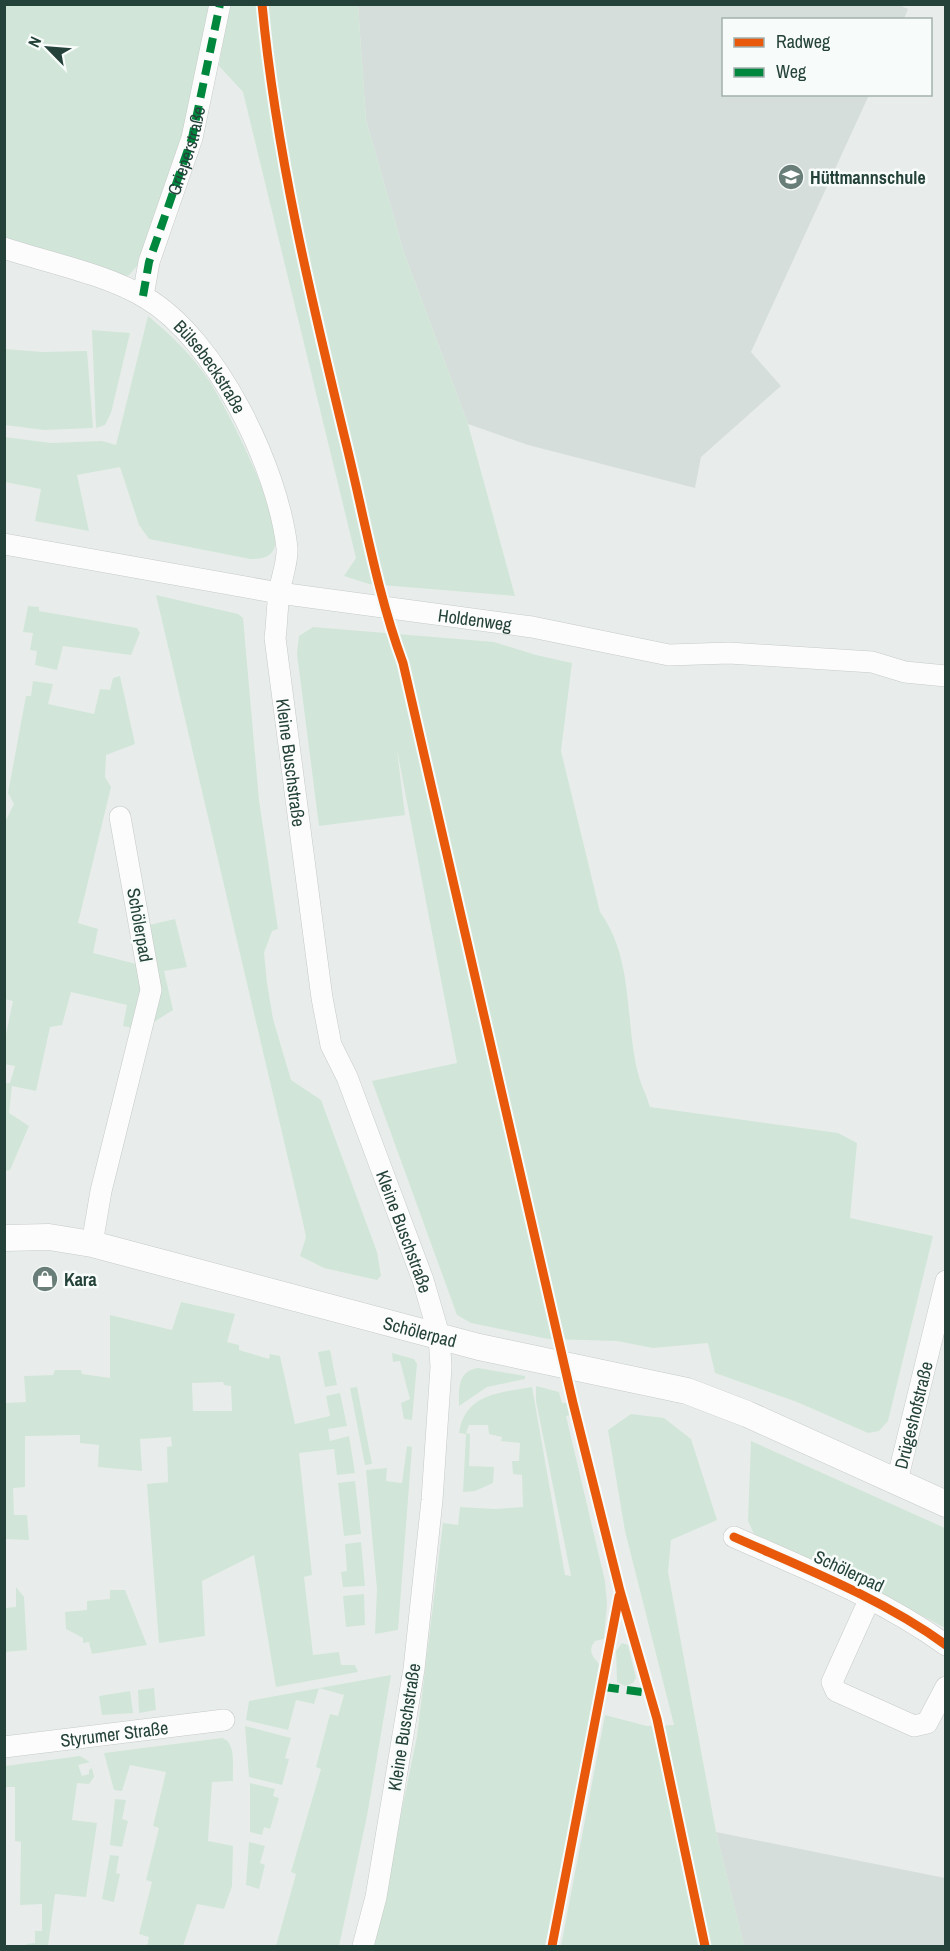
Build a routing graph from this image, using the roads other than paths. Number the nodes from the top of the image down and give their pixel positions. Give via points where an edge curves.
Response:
1 (220, 4) edge
2 (4, 248) edge
3 (143, 296) junction
4 (4, 544) edge
5 (279, 593) junction
6 (945, 676) edge
7 (120, 817) dead end
8 (4, 1238) edge
9 (92, 1244) junction
10 (945, 1281) edge
11 (438, 1335) junction
12 (897, 1481) junction
13 (945, 1504) edge
14 (734, 1537) dead end
15 (870, 1598) junction
16 (945, 1645) edge
17 (945, 1687) edge
18 (224, 1720) dead end
19 (4, 1747) edge
20 (363, 1947) edge

1 - 3 street, Grieperstraße via 192,138 149,262
2 - 3 street, Bülsebeckstraße
3 - 5 street, Bülsebeckstraße via 182,329 219,375 262,456 279,504 287,551
4 - 5 street, Holdenweg
5 - 6 street, Holdenweg via 532,627 669,655 729,653 872,662 905,672
5 - 11 street, Kleine Buschstraße via 275,638 331,1045 347,1077 423,1280
7 - 9 street, Schölerpad via 151,990 101,1191
8 - 9 street, Schölerpad via 49,1237
9 - 11 street, Schölerpad
10 - 12 street, Drügeshofstraße
11 - 12 street, Schölerpad via 687,1391
11 - 20 street, Kleine Buschstraße via 441,1367 423,1600 376,1897
12 - 13 street, Schölerpad
14 - 15 street, Schölerpad
15 - 16 street, Schölerpad
15 - 17 street, Schölerpad via 832,1682 836,1691 914,1726 927,1723
18 - 19 street, Styrumer Straße

